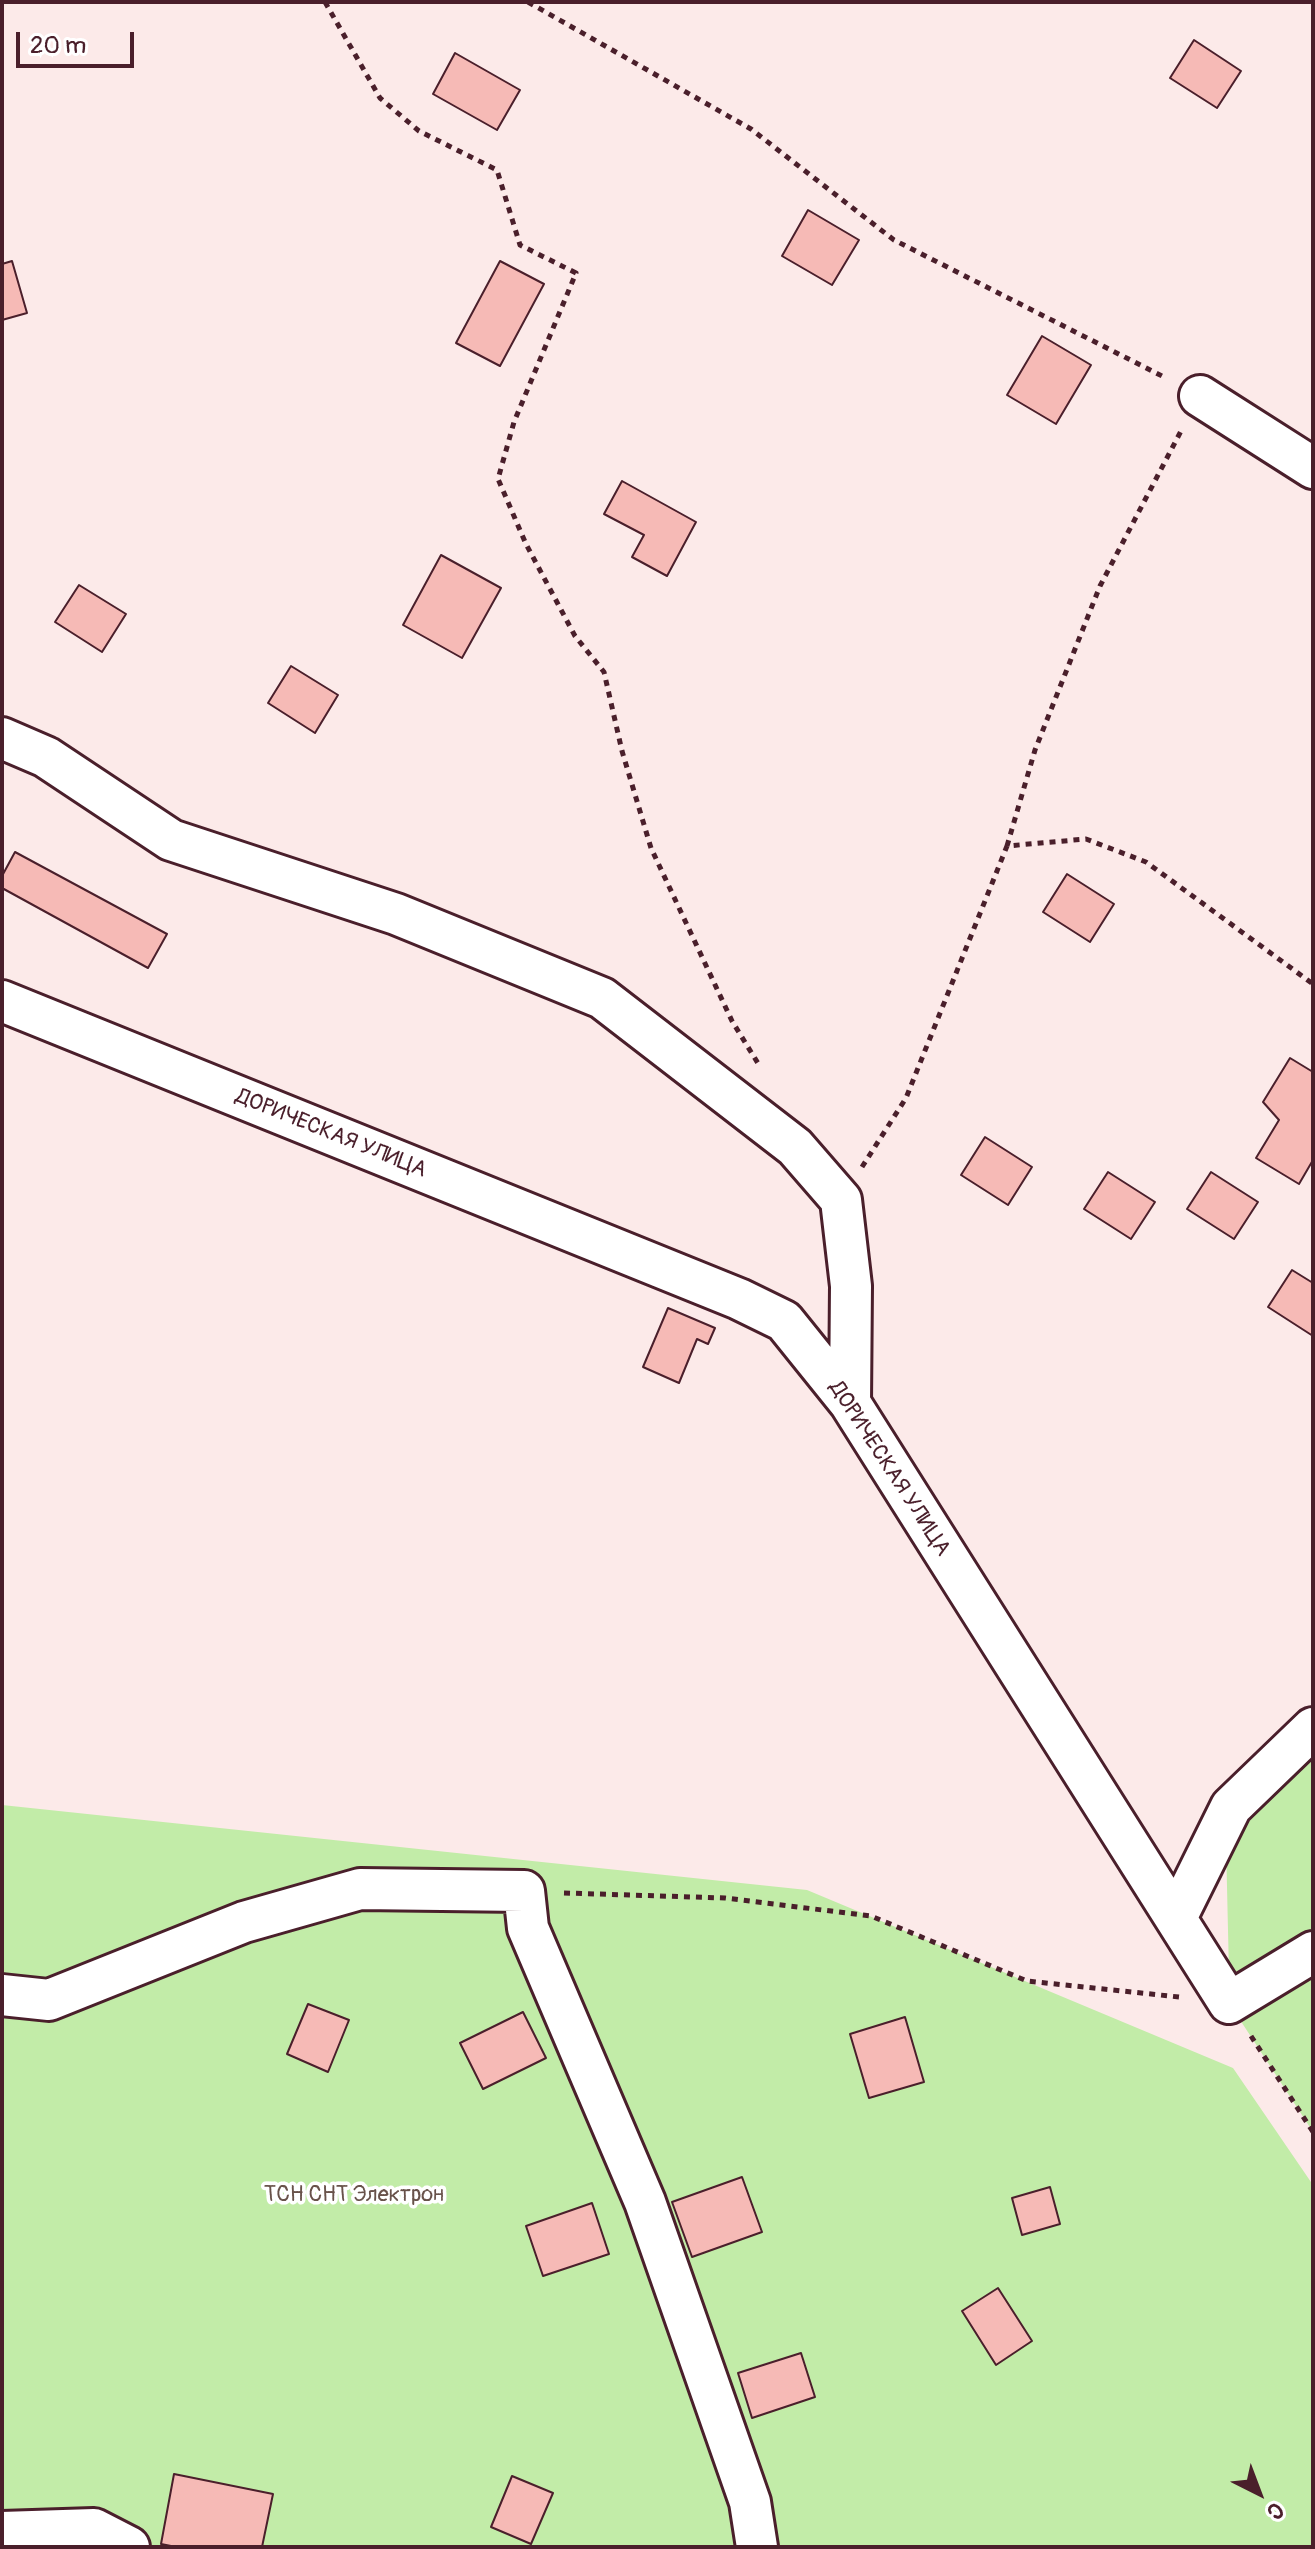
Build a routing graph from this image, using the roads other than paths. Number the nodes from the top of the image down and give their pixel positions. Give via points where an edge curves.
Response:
1 (1200, 396) road end
2 (1313, 468) edge
3 (2, 738) edge
4 (2, 1001) edge
5 (850, 1403) junction
6 (1313, 1728) edge
7 (1176, 1918) junction
8 (1313, 1952) edge
9 (2, 1995) edge
10 (2, 2532) edge
11 (129, 2547) edge
12 (757, 2547) edge

1 - 2 street
3 - 5 street via 46,757 171,840 396,914 602,998 795,1147 841,1200 851,1286
4 - 5 street, ДОРИЧЕСКАЯ УЛИЦА via 784,1321
5 - 7 street, ДОРИЧЕСКАЯ УЛИЦА
6 - 7 street via 1231,1807
7 - 8 street, ДОРИЧЕСКАЯ УЛИЦА via 1229,2003
9 - 12 street via 49,2000 244,1922 360,1889 524,1891 528,1928 651,2217 750,2502
10 - 11 street via 94,2529

